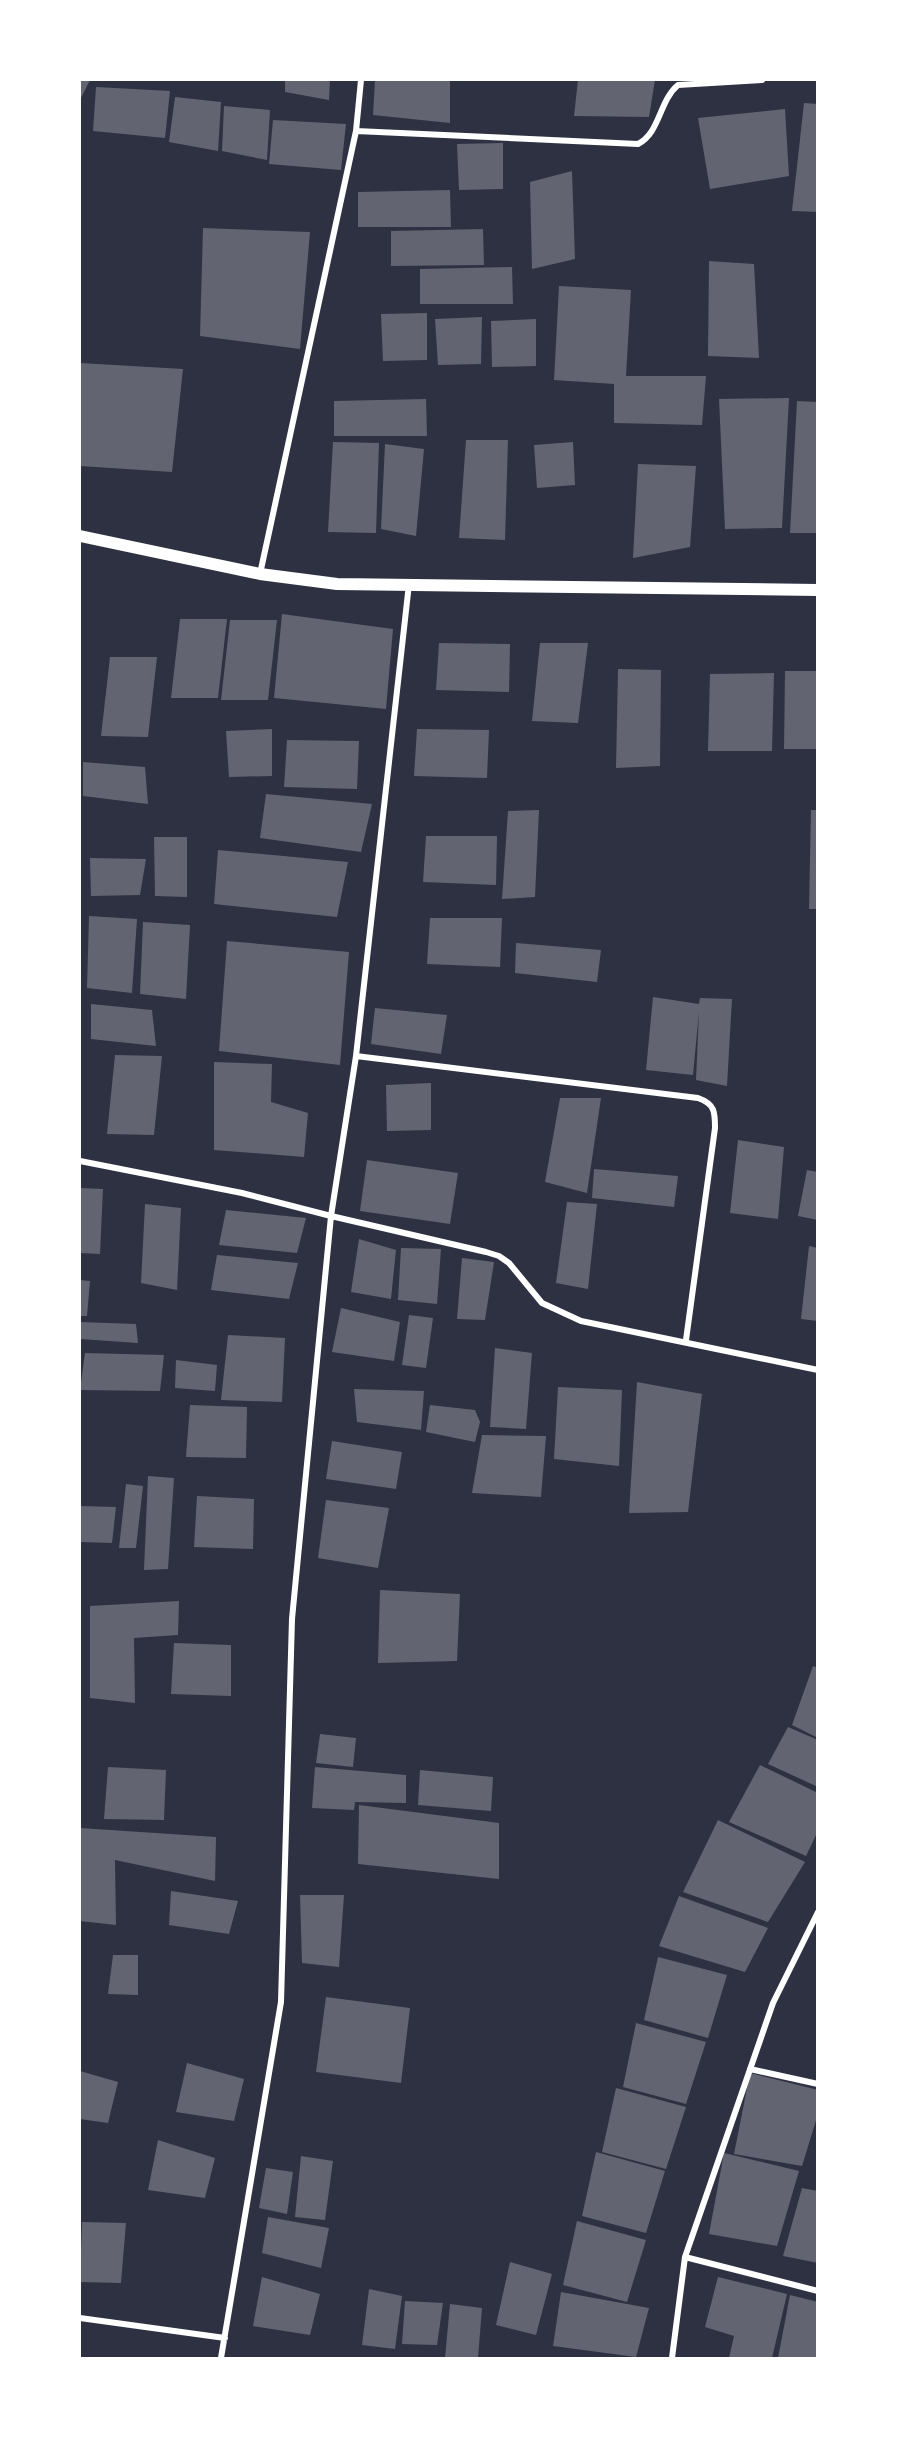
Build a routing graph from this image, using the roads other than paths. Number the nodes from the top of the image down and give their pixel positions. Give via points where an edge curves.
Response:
1 (361, 80) edge
2 (762, 80) edge
3 (356, 130) junction
4 (80, 536) edge
5 (260, 574) junction
6 (409, 584) junction
7 (818, 590) edge
8 (356, 1056) junction
9 (80, 1161) edge
10 (331, 1216) junction
11 (686, 1340) junction
12 (818, 1370) edge
13 (818, 1912) edge
14 (750, 2069) junction
15 (818, 2084) edge
16 (685, 2257) junction
17 (818, 2291) edge
18 (80, 2318) edge
19 (225, 2338) junction
20 (221, 2358) edge
21 (672, 2358) edge

1 - 3 street
2 - 3 street via 678,85 669,92 649,136 638,144
3 - 5 street
4 - 5 main road
5 - 6 main road via 337,584
6 - 7 main road
6 - 8 street
8 - 10 street
8 - 11 street via 698,1098 711,1105 715,1128
9 - 10 street via 242,1192
10 - 11 street via 499,1256 542,1303 581,1321
10 - 19 street via 292,1619 281,2002
11 - 12 street
13 - 14 street via 773,2003
14 - 15 street
14 - 16 street
16 - 17 street
16 - 21 street
18 - 19 street
19 - 20 street

